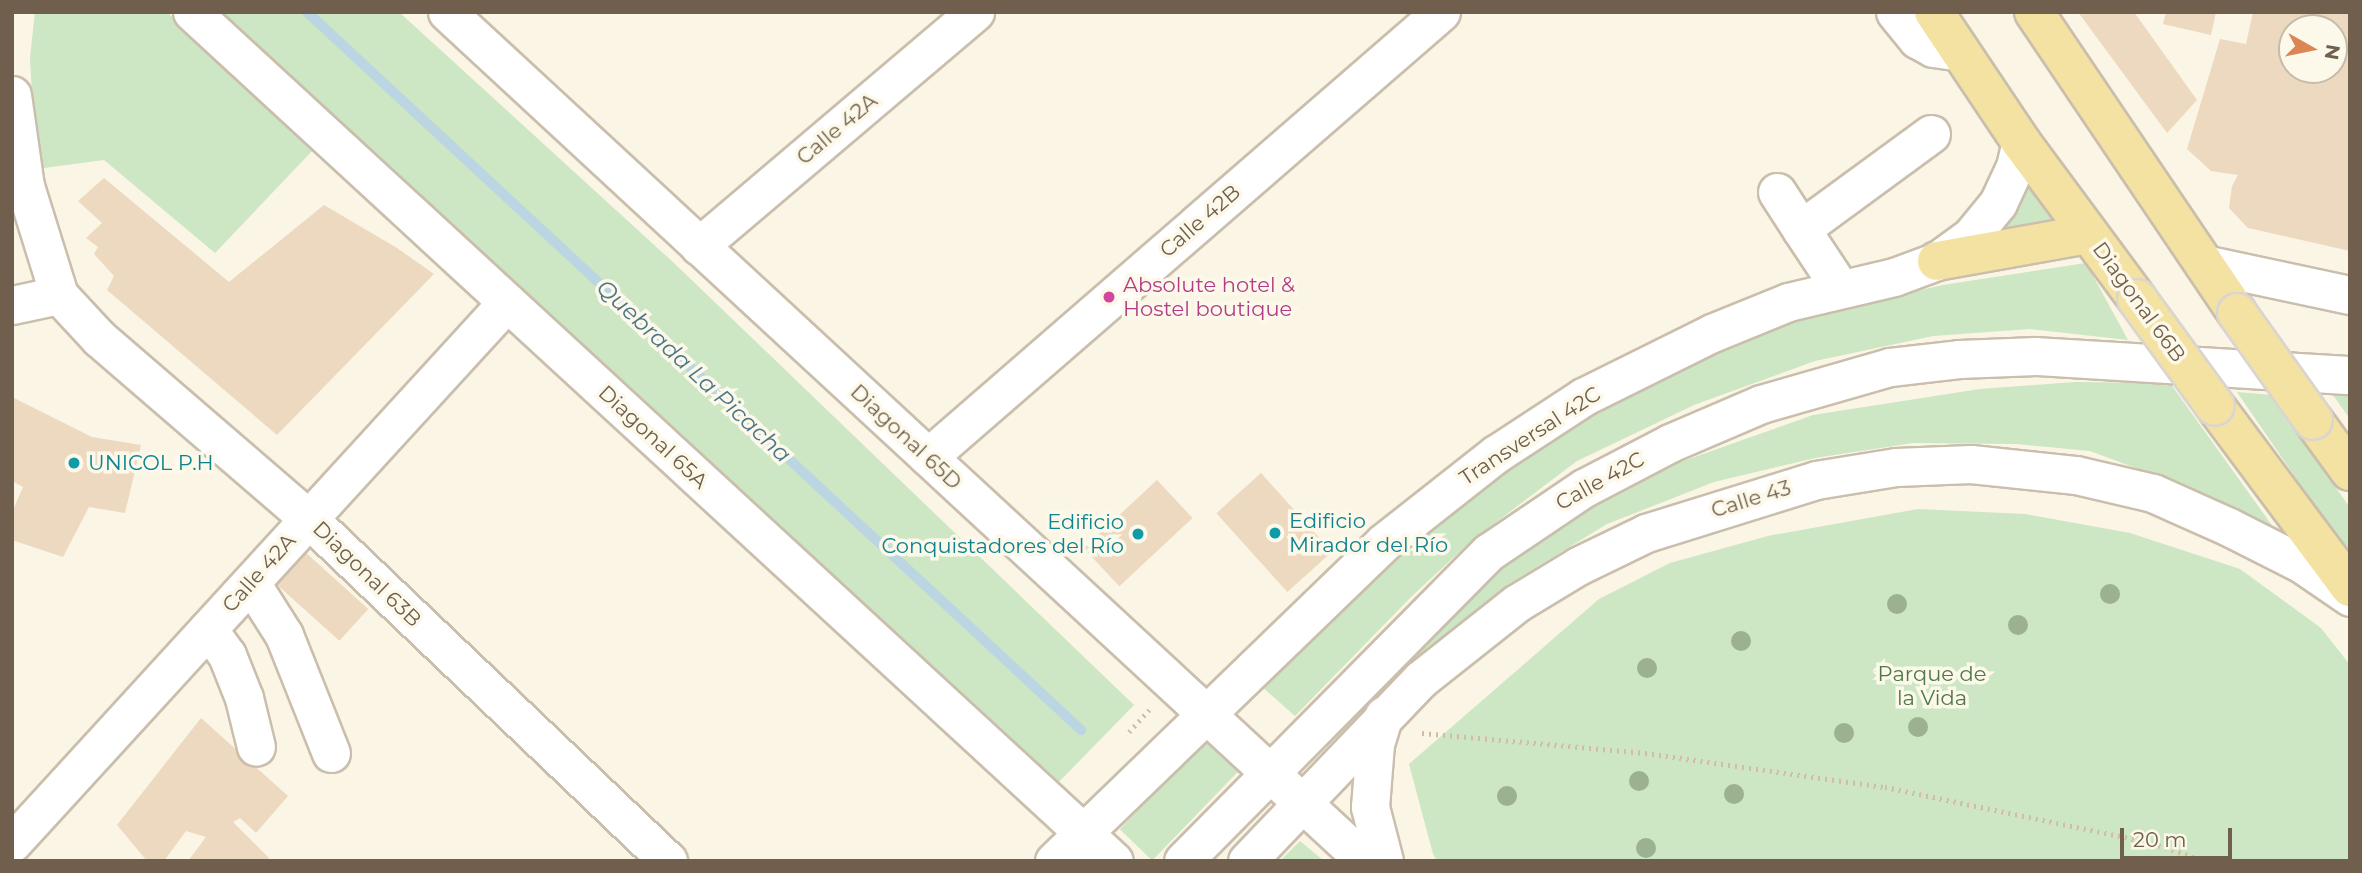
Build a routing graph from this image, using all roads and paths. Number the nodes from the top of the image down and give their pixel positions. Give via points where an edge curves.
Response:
1 (192, 12) edge
2 (975, 12) edge
3 (1441, 12) edge
4 (1895, 12) edge
5 (1934, 12) edge
6 (2034, 12) edge
7 (457, 15) edge
8 (1960, 52) junction
9 (12, 94) edge
10 (1931, 134) dead end
11 (2021, 142) junction
12 (1777, 192) dead end
13 (1801, 229) junction
14 (2088, 233) junction
15 (699, 246) junction
16 (1937, 261) junction
17 (2204, 264) junction
18 (1840, 288) junction
19 (59, 295) junction
20 (2350, 295) edge
21 (507, 303) junction
22 (12, 305) edge
23 (2350, 375) edge
24 (928, 457) junction
25 (2350, 471) edge
26 (309, 519) junction
27 (251, 583) junction
28 (2350, 587) edge
29 (2350, 597) edge
30 (208, 629) junction
31 (1206, 714) junction
32 (1399, 724) junction
33 (1425, 724) dead end
34 (1430, 734) dead end
35 (256, 747) dead end
36 (331, 753) dead end
37 (1268, 772) junction
38 (1301, 802) junction
39 (1083, 832) junction
40 (12, 843) edge
41 (668, 861) edge
42 (1054, 861) edge
43 (1114, 861) edge
44 (1183, 861) edge
45 (1247, 861) edge
46 (1365, 861) edge
47 (1384, 861) edge
48 (2204, 861) edge

1 - 21 street, Diagonal 65A
2 - 15 street, Calle 42A
3 - 24 street, Calle 42B
4 - 8 street via 1917,39 1933,48
5 - 8 main road, Diagonal 66B
6 - 17 main road
7 - 15 street, Diagonal 65D
8 - 11 main road, Diagonal 66B
9 - 19 street via 25,186
10 - 13 street
11 - 14 main road, Diagonal 66B
11 - 16 street, Transversal 42C via 1998,203 1971,236
12 - 13 street
13 - 18 street
14 - 16 main road
14 - 28 main road, Diagonal 66B, bridge
15 - 24 street, Diagonal 65D
16 - 18 street, Transversal 42C via 1894,277
17 - 20 street
17 - 25 main road, bridge
18 - 31 street, Transversal 42C via 1788,302 1665,355 1583,397 1496,454 1384,542
19 - 22 street
19 - 26 street, Diagonal 63B via 99,338
21 - 26 street, Calle 42A
21 - 39 street, Diagonal 65A
23 - 37 street, Calle 42C via 2144,360 1959,359 1890,368 1761,404 1670,443 1584,488 1489,552
24 - 31 street, Diagonal 65D
26 - 27 street, Calle 42A
26 - 41 street, Diagonal 63B
27 - 30 street, Calle 42A
27 - 36 street via 284,635
29 - 32 street, Calle 43 via 2302,564 2153,493 2076,475 1971,464 1896,467 1816,480 1731,505 1634,539 1578,566 1517,603 1430,671
30 - 35 street via 227,655
30 - 40 street, Calle 42A
31 - 37 street, Diagonal 65D
31 - 39 street, Transversal 42C
32 - 33 path
32 - 38 street, Calle 43
32 - 47 street via 1375,744 1370,807
34 - 48 path via 1645,753 1885,787 2152,843
37 - 38 street, Diagonal 65D
37 - 44 street, Calle 42C
38 - 45 street, Calle 43
38 - 46 street, Diagonal 65D
39 - 42 street, Transversal 42C
39 - 43 street, Diagonal 65A

